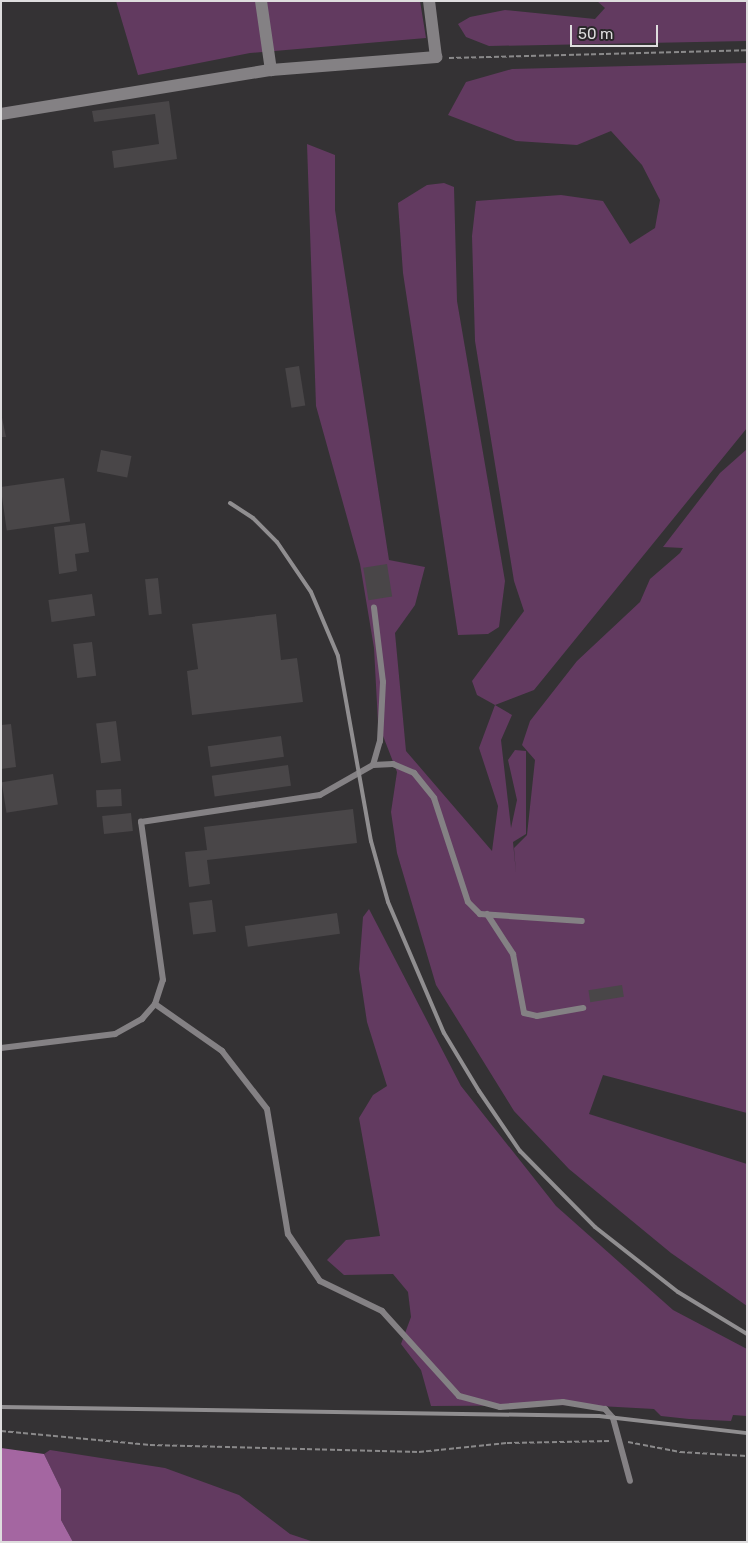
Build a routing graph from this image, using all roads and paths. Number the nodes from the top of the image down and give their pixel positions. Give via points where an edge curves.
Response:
1 (261, 1) edge
2 (429, 1) edge
3 (747, 50) edge
4 (436, 58) junction
5 (271, 70) junction
6 (1, 114) edge
7 (374, 608) dead end
8 (373, 765) junction
9 (487, 914) junction
10 (582, 921) dead end
11 (155, 1004) junction
12 (583, 1008) dead end
13 (1, 1048) edge
14 (1, 1432) edge
15 (620, 1442) junction
16 (747, 1456) edge
17 (630, 1481) dead end

1 - 5 street
2 - 4 street
3 - 4 path
4 - 5 street
5 - 6 street
7 - 8 lane via 383,682 380,741
8 - 9 lane via 393,764 414,773 434,798 468,902 480,914
8 - 11 lane via 320,795 141,822 163,980
9 - 10 lane
9 - 12 lane via 513,954 524,1013 537,1016
11 - 13 lane via 142,1019 115,1034
11 - 15 lane via 222,1051 267,1109 288,1234 320,1281 382,1311 459,1396 500,1407 563,1402 605,1409 613,1418
14 - 15 path via 150,1445 409,1451 507,1443
15 - 16 path via 680,1452
15 - 17 lane

